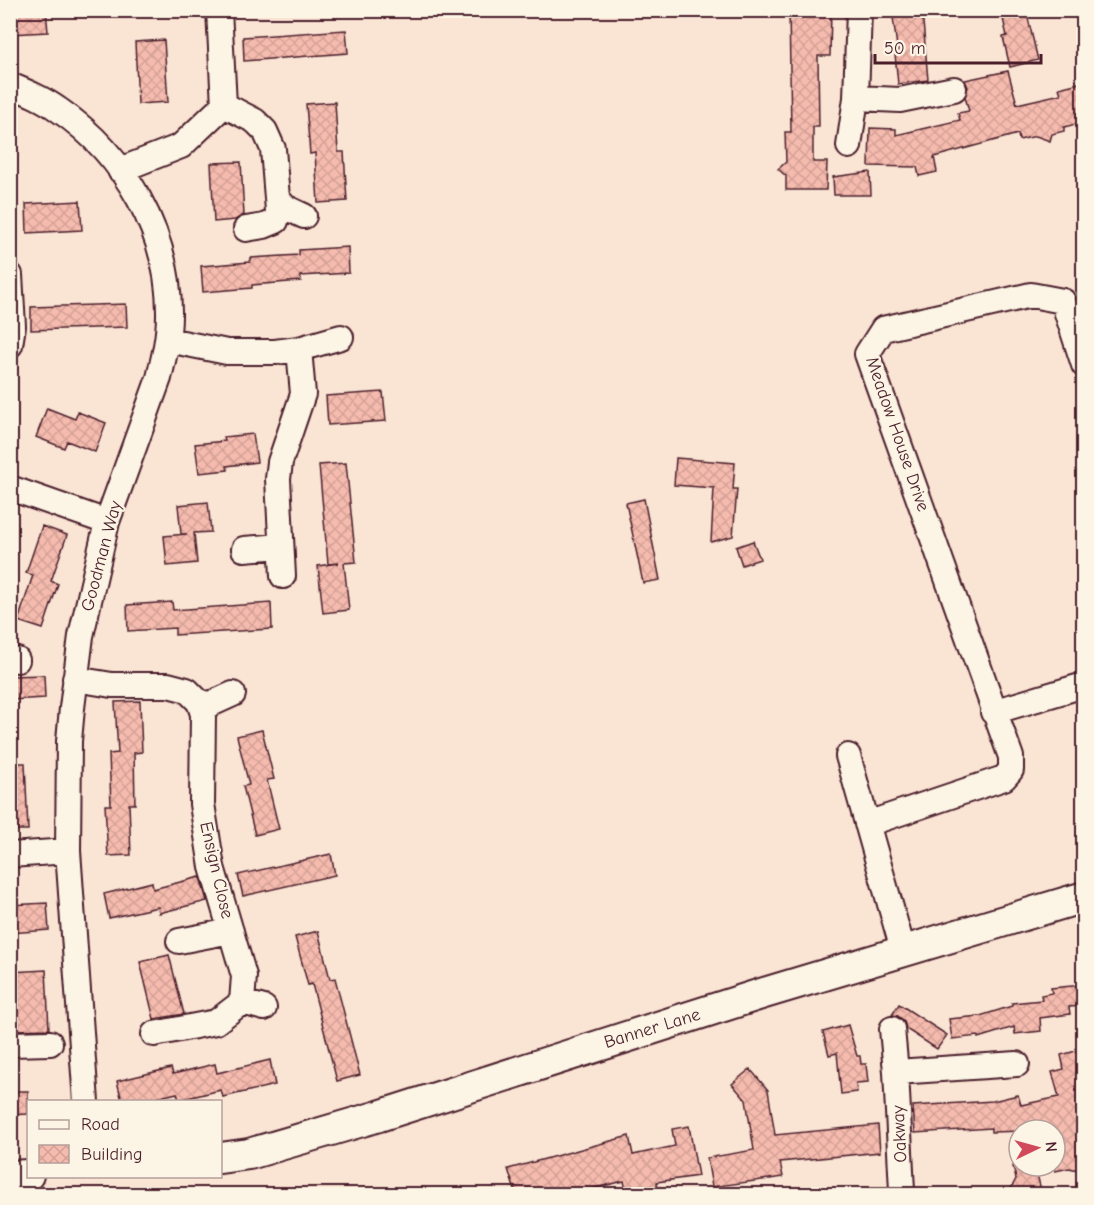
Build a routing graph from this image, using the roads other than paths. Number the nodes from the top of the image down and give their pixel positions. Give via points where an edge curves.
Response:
1 (219, 10) edge
2 (859, 10) edge
3 (10, 85) edge
4 (954, 89) dead end
5 (856, 98) junction
6 (224, 105) junction
7 (849, 146) dead end
8 (120, 170) junction
9 (277, 198) junction
10 (304, 216) dead end
11 (246, 229) dead end
12 (10, 275) edge
13 (341, 337) dead end
14 (168, 340) junction
15 (10, 345) edge
16 (299, 349) junction
17 (1083, 366) edge
18 (10, 488) edge
19 (107, 522) junction
20 (281, 546) junction
21 (244, 549) dead end
22 (284, 576) dead end
23 (75, 679) junction
24 (1083, 685) edge
25 (233, 694) dead end
26 (199, 702) junction
27 (993, 712) junction
28 (848, 756) dead end
29 (867, 824) junction
30 (68, 851) junction
31 (10, 855) edge
32 (1083, 897) edge
33 (231, 931) junction
34 (179, 941) dead end
35 (903, 950) junction
36 (892, 1029) dead end
37 (154, 1034) dead end
38 (51, 1042) dead end
39 (10, 1044) edge
40 (1017, 1064) dead end
41 (896, 1072) junction
42 (86, 1100) edge
43 (222, 1158) edge
44 (27, 1175) edge
45 (10, 1176) edge
46 (900, 1194) edge

1 - 6 street
2 - 5 street
3 - 8 street, Goodman Way via 76,122
4 - 5 street via 900,100
5 - 7 street
6 - 8 street via 181,146
6 - 9 street via 255,121 265,131 273,149
8 - 14 street, Goodman Way via 137,193 157,237 167,285
9 - 10 street via 285,207
9 - 11 street via 276,221
12 - 15 street
13 - 16 street
14 - 16 street via 227,352
14 - 19 street, Goodman Way via 159,378
16 - 20 street via 303,394 278,479
17 - 27 street, Meadow House Drive via 1063,301 1031,295 883,329 867,354
18 - 19 street
19 - 23 street, Goodman Way via 89,595
20 - 21 street
20 - 22 street
23 - 26 street via 112,685 168,685 188,690
23 - 30 street, Goodman Way via 69,741
24 - 27 street
25 - 26 street via 212,704
26 - 33 street, Ensign Close via 203,714 202,804 212,867
27 - 29 street, Meadow House Drive via 1011,757 1011,770 1004,778
28 - 29 street
29 - 35 street
30 - 31 street
30 - 42 street, Goodman Way
32 - 35 street, Banner Lane
33 - 34 street, Ensign Close
33 - 37 street, Ensign Close via 253,1005 216,1022
35 - 43 street, Banner Lane via 379,1116 249,1154
36 - 41 street, Oakway
38 - 39 street
40 - 41 street
41 - 46 street, Oakway
44 - 45 street

